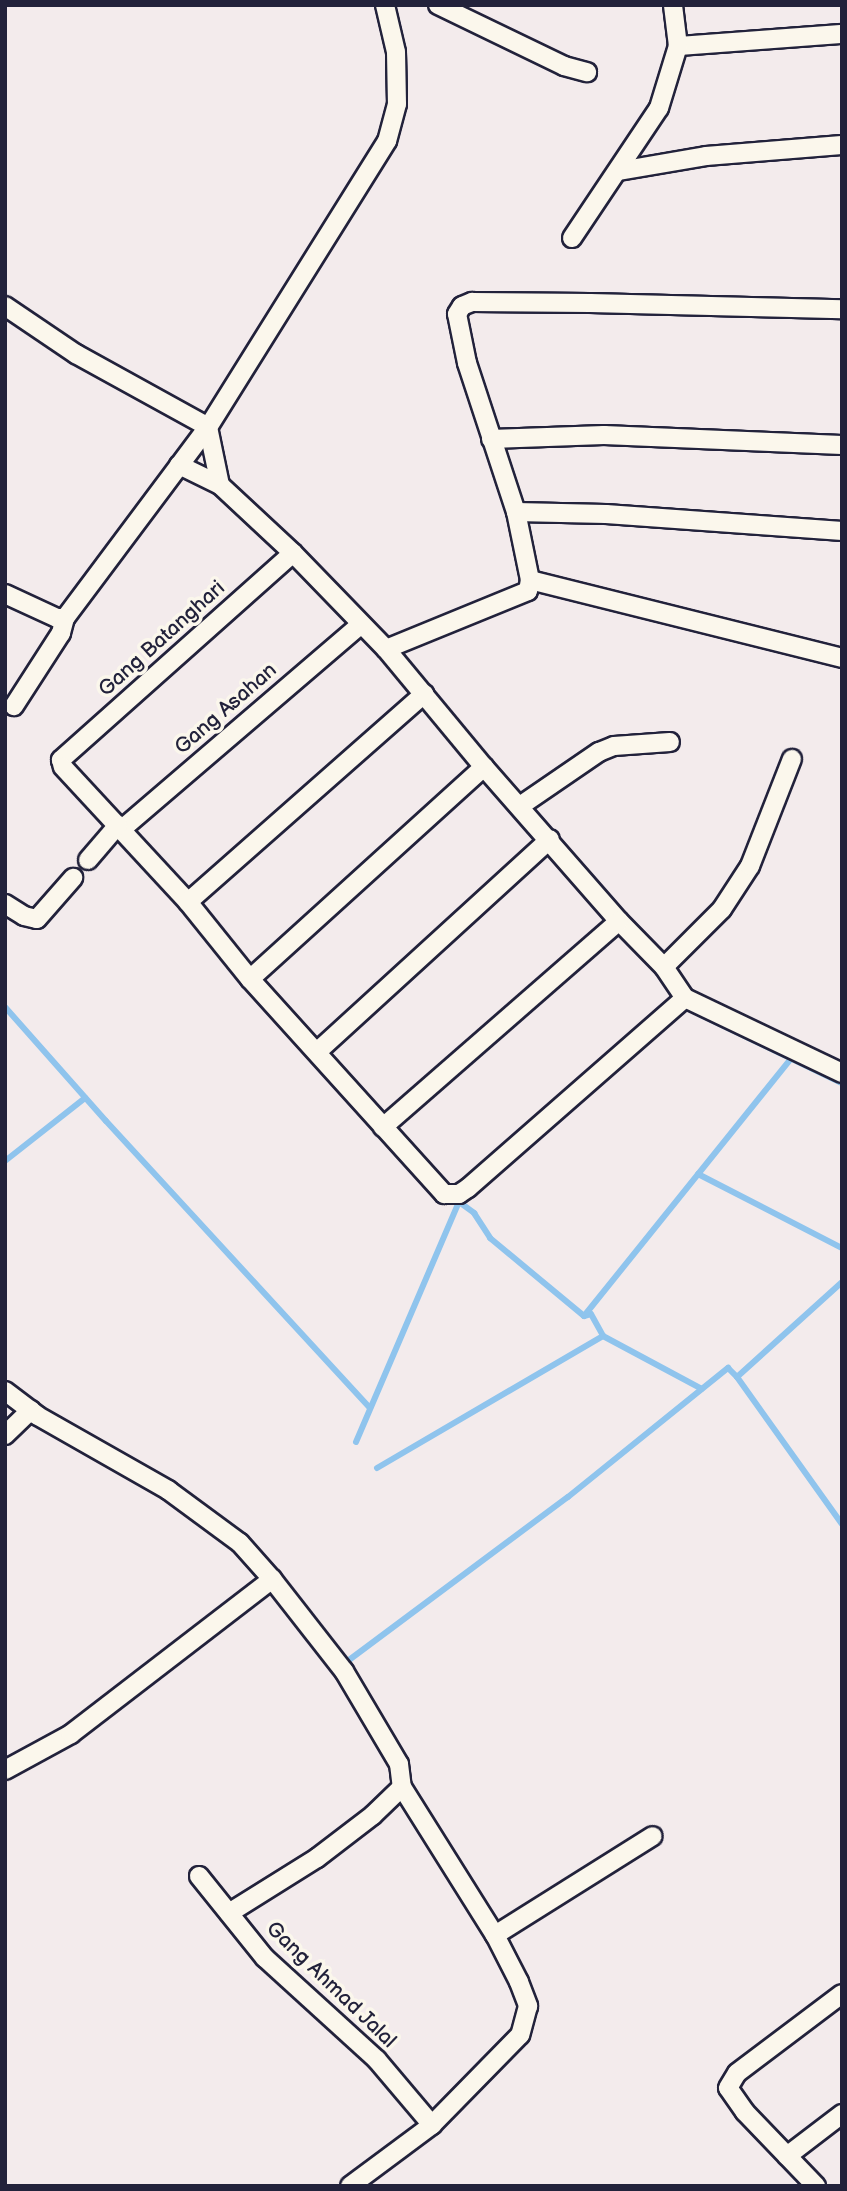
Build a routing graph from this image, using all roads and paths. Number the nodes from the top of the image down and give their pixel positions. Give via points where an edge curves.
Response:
1 (385, 5) edge
2 (438, 5) edge
3 (673, 5) edge
4 (842, 34) edge
5 (678, 46) junction
6 (587, 72) dead end
7 (842, 145) edge
8 (619, 171) junction
9 (572, 238) dead end
10 (5, 306) edge
11 (842, 309) edge
12 (208, 427) junction
13 (491, 439) junction
14 (842, 445) edge
15 (179, 465) junction
16 (220, 485) junction
17 (516, 512) junction
18 (842, 531) edge
19 (293, 553) junction
20 (530, 580) junction
21 (5, 594) edge
22 (65, 618) junction
23 (360, 625) junction
24 (386, 649) junction
25 (842, 658) edge
26 (425, 695) junction
27 (14, 706) dead end
28 (670, 742) dead end
29 (792, 759) dead end
30 (484, 766) junction
31 (520, 806) junction
32 (120, 827) junction
33 (550, 839) junction
34 (88, 860) dead end
35 (73, 878) dead end
36 (188, 902) junction
37 (5, 904) edge
38 (619, 920) junction
39 (664, 967) junction
40 (250, 979) junction
41 (685, 998) junction
42 (318, 1051) junction
43 (842, 1073) edge
44 (383, 1127) junction
45 (5, 1391) edge
46 (31, 1410) junction
47 (5, 1435) edge
48 (272, 1579) junction
49 (5, 1770) edge
50 (402, 1787) junction
51 (653, 1836) dead end
52 (199, 1877) dead end
53 (229, 1913) junction
54 (495, 1935) junction
55 (842, 1994) edge
56 (842, 2114) edge
57 (432, 2125) junction
58 (787, 2156) junction
59 (351, 2186) edge
60 (816, 2186) edge

1 - 12 street via 396,51 397,104 387,141
2 - 6 street via 564,66
3 - 5 street
4 - 5 street
5 - 8 street via 659,108
7 - 8 street via 706,156
8 - 9 street
10 - 12 street via 76,354
11 - 13 street via 472,302 457,314
12 - 15 street
12 - 16 street
13 - 14 street via 604,435
13 - 17 street
15 - 16 street
15 - 22 street
16 - 19 street
17 - 18 street via 670,517
17 - 20 street
19 - 23 street
19 - 32 street, Gang Batanghari via 61,760
20 - 24 street via 528,591 521,595
20 - 25 street
21 - 22 street
22 - 27 street via 61,634
23 - 24 street
23 - 32 street, Gang Asahan
24 - 26 street
26 - 30 street
26 - 36 street
28 - 31 street via 614,746
29 - 39 street via 750,866 722,909
30 - 31 street
30 - 40 street
31 - 33 street
32 - 34 street, Gang Asahan
32 - 36 street
33 - 38 street
33 - 42 street
35 - 37 street via 37,919
36 - 40 street
38 - 39 street
38 - 44 street
39 - 41 street
40 - 42 street
41 - 43 street
41 - 44 street via 459,1194 443,1194
42 - 44 street
45 - 46 street
46 - 47 street
46 - 48 street via 168,1490 240,1543
48 - 49 street via 71,1734
48 - 50 street via 344,1671 399,1764
50 - 53 street via 317,1858
50 - 54 street
51 - 54 street
52 - 53 street, Gang Ahmad Jalal
53 - 57 street, Gang Ahmad Jalal via 265,1958 386,2069
54 - 57 street via 528,2006 520,2035
55 - 58 street via 737,2073 728,2088
56 - 58 street
57 - 59 street
58 - 60 street

